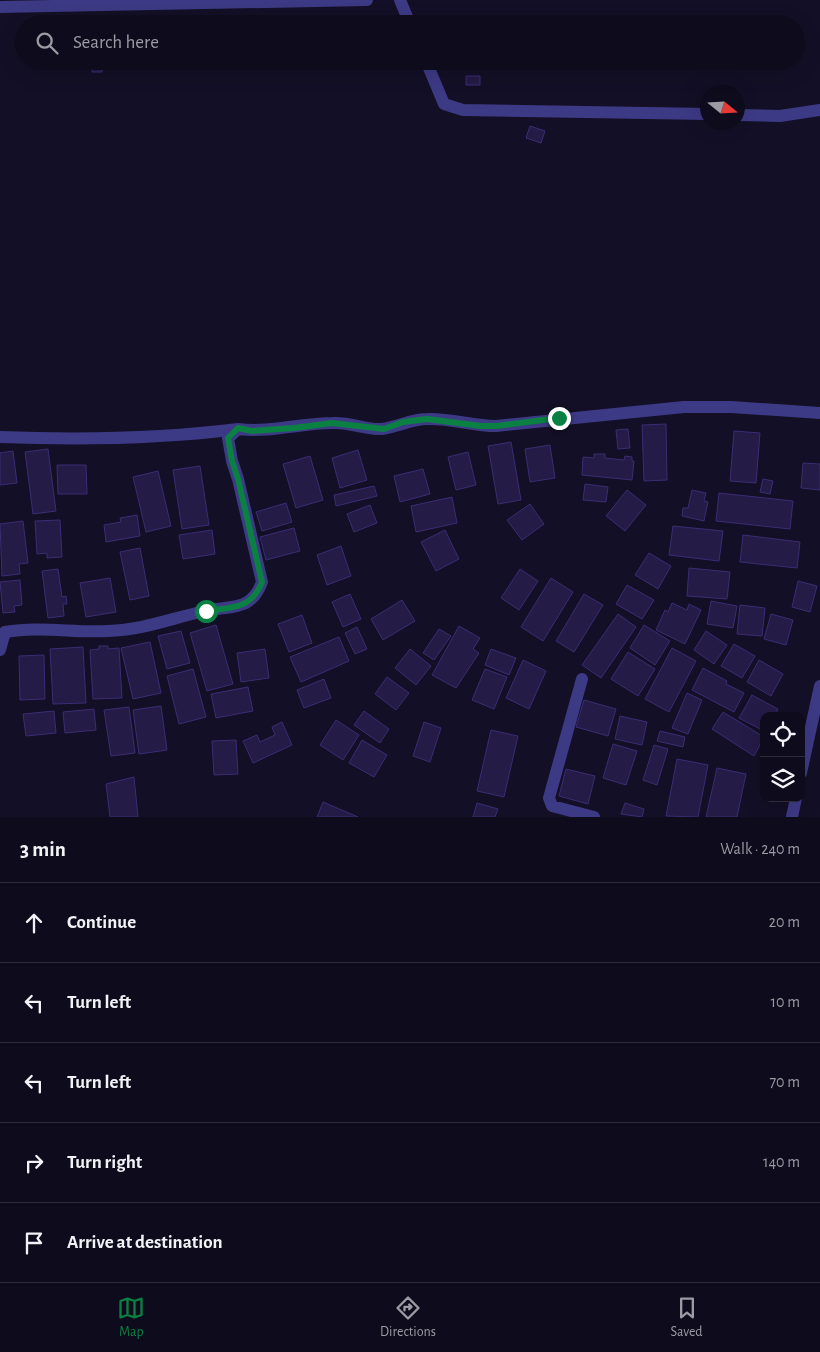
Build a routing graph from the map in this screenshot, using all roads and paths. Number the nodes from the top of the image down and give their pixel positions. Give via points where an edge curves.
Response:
1 (367, 0) edge
2 (400, 0) edge
3 (0, 7) edge
4 (406, 15) edge
5 (430, 70) edge
6 (820, 110) edge
7 (700, 114) edge
8 (745, 115) edge
9 (820, 413) edge
10 (238, 428) junction
11 (0, 437) edge
12 (0, 650) edge
13 (582, 679) dead end
14 (820, 686) edge
15 (804, 757) edge
16 (795, 802) edge
17 (594, 817) edge
18 (792, 817) edge

1 - 3 street
2 - 4 street
5 - 7 street via 444,104 463,110
6 - 8 street via 780,116
9 - 10 street via 730,406 496,426 427,419 403,422 384,429 332,423 252,431
10 - 11 street via 197,434 84,440
10 - 12 street via 228,438 262,582 257,594 243,605 142,628 106,632 5,632
13 - 17 street via 549,798 552,806
14 - 15 street
16 - 18 street

